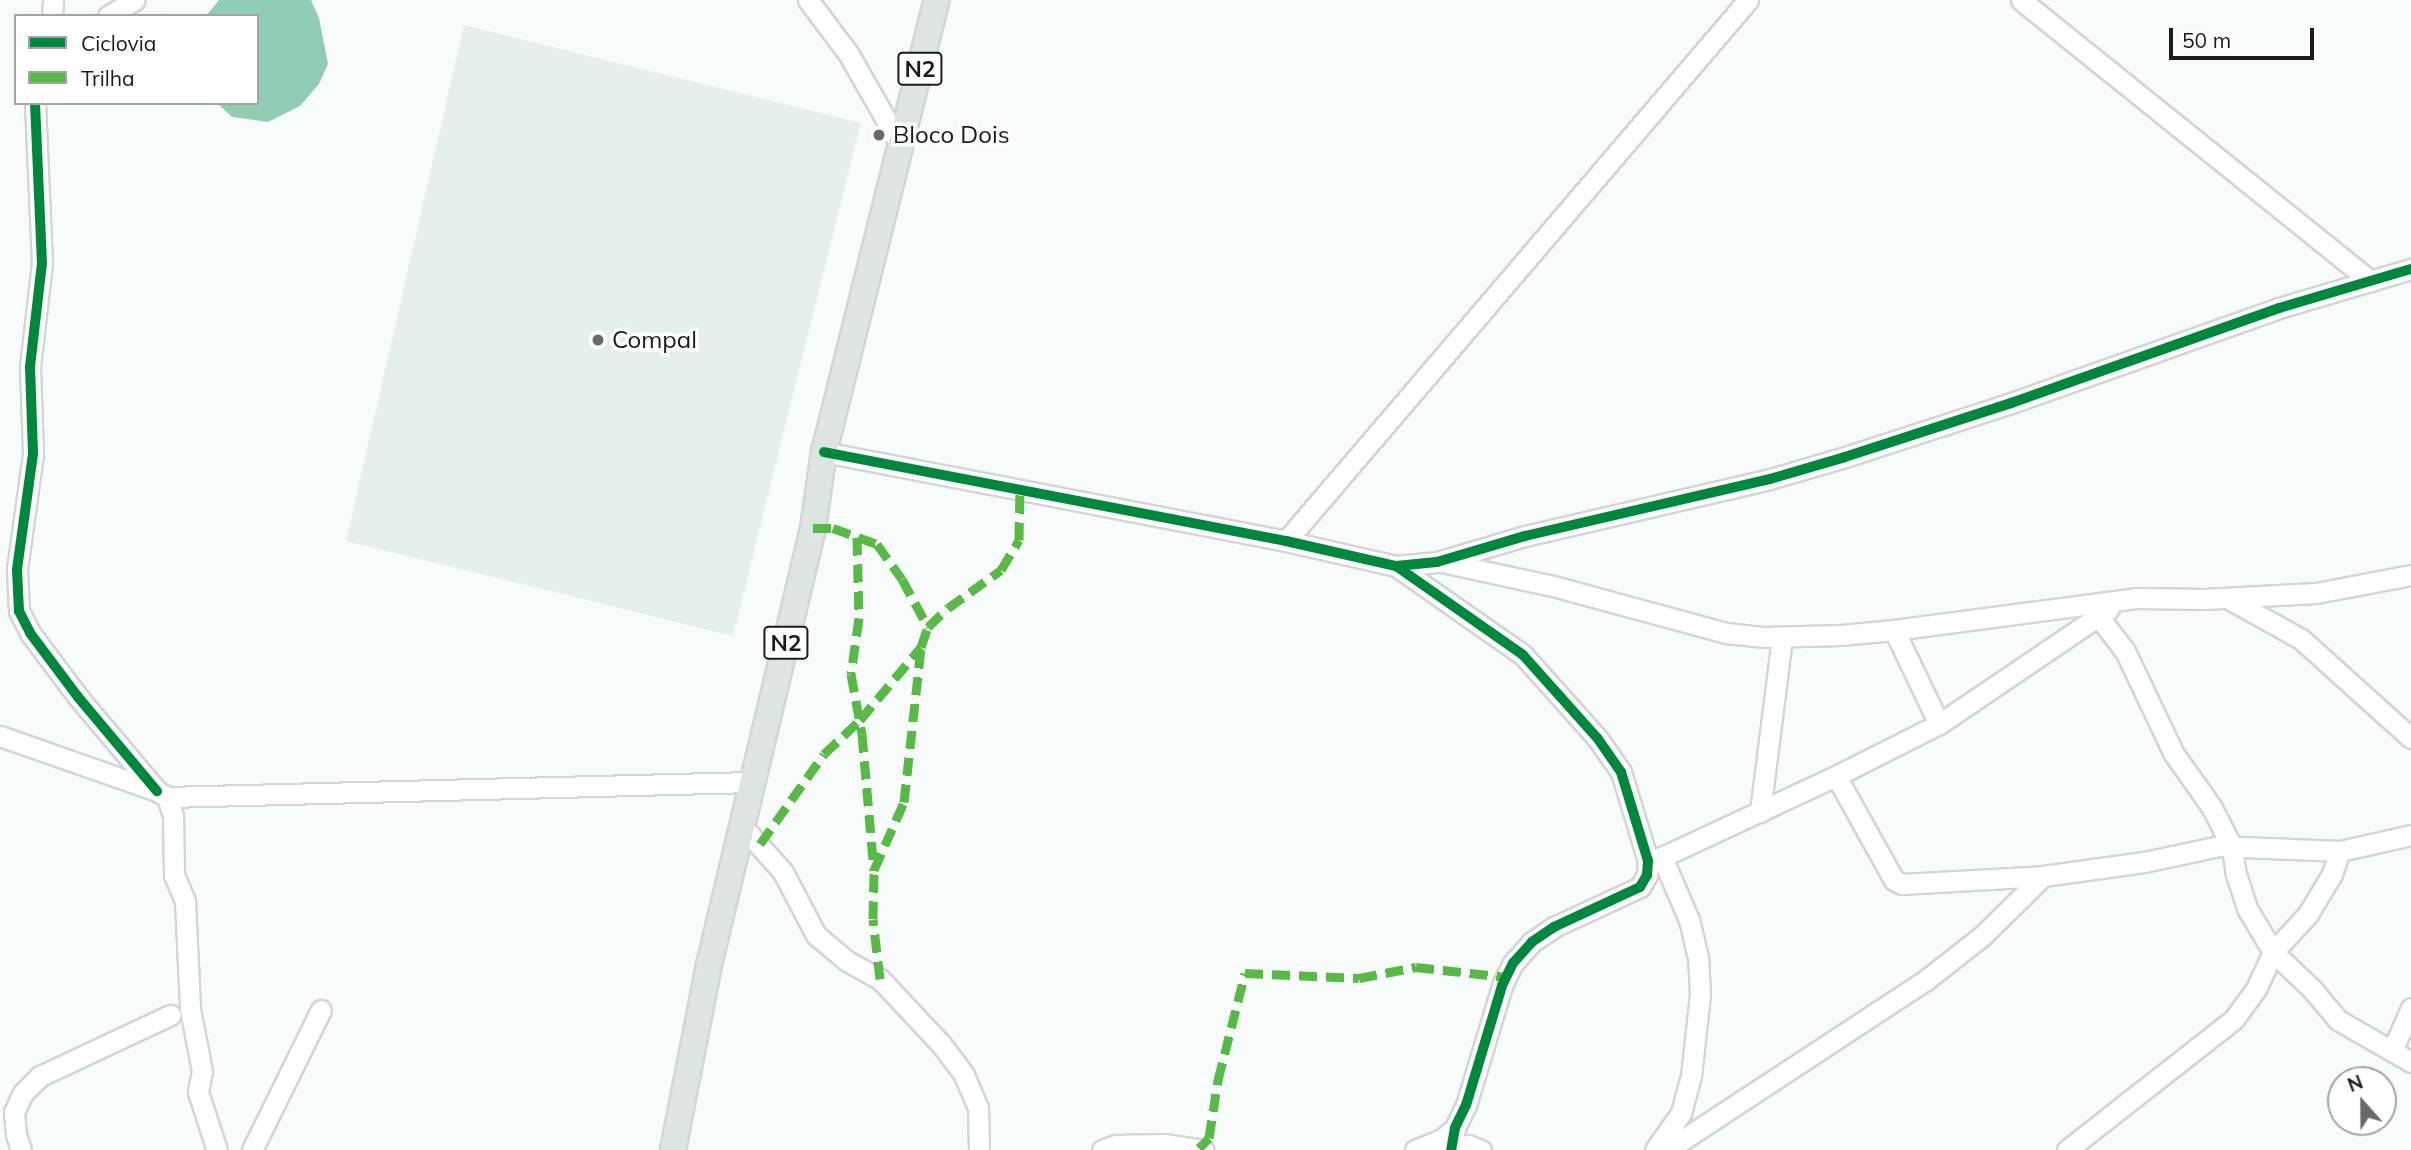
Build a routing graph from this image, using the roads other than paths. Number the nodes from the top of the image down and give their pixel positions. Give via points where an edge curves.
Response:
1 (135, 0) edge
2 (808, 0) edge
3 (937, 0) edge
4 (1748, 0) edge
5 (2021, 0) edge
6 (111, 14) edge
7 (35, 105) edge
8 (901, 146) junction
9 (2411, 269) edge
10 (2371, 281) junction
11 (824, 452) junction
12 (1286, 541) junction
13 (1437, 562) junction
14 (1396, 566) junction
15 (2411, 575) edge
16 (2228, 598) junction
17 (2117, 602) junction
18 (2098, 616) junction
19 (1894, 630) junction
20 (1783, 636) junction
21 (1939, 724) junction
22 (0, 736) edge
23 (2411, 738) edge
24 (1836, 776) junction
25 (753, 782) junction
26 (162, 794) junction
27 (1760, 812) junction
28 (741, 825) junction
29 (2411, 835) edge
30 (2232, 847) junction
31 (2340, 851) junction
32 (1655, 859) junction
33 (2043, 876) junction
34 (2273, 952) junction
35 (2411, 1007) edge
36 (320, 1010) dead end
37 (170, 1015) dead end
38 (2392, 1051) junction
39 (2411, 1062) edge
40 (1455, 1128) junction
41 (21, 1150) edge
42 (217, 1150) edge
43 (252, 1150) edge
44 (673, 1150) edge
45 (979, 1150) edge
46 (1102, 1150) edge
47 (1204, 1150) edge
48 (1415, 1150) edge
49 (1452, 1150) edge
50 (1481, 1150) edge
51 (1655, 1150) edge
52 (1667, 1150) edge
53 (2067, 1150) edge

1 - 6 street
2 - 8 street via 848,54
3 - 8 main road, N2
4 - 12 street
5 - 10 street
7 - 26 street via 42,263 30,367 33,454 17,570 19,611 78,697
8 - 11 main road, N2
9 - 10 street
10 - 13 street via 1832,460
11 - 12 street
11 - 25 main road, N2 via 813,528
12 - 14 street
13 - 14 street
13 - 20 street via 1553,586 1726,633
14 - 32 street via 1523,655 1598,739 1621,772
15 - 16 street via 2316,593
16 - 17 street
16 - 23 street via 2301,639
17 - 18 street
17 - 19 street
18 - 21 street
18 - 30 street via 2125,651 2174,754 2197,781
19 - 20 street
19 - 21 street
20 - 27 street
21 - 24 street
22 - 26 street
24 - 27 street
24 - 33 street via 1898,882
25 - 26 street
25 - 28 main road, N2
26 - 42 street via 173,816 174,876 186,901 190,1009 202,1071 198,1092
27 - 32 street
28 - 44 main road, N2
28 - 45 street via 783,872 816,935 847,961 880,979 964,1075 978,1108
29 - 31 street
30 - 31 street
30 - 33 street
30 - 34 street via 2248,910
31 - 34 street via 2308,914
32 - 40 street via 1640,887 1554,927 1513,963
32 - 51 street via 1689,920 1700,994 1691,1076 1681,1113
33 - 52 street via 1982,936 1926,980
34 - 38 street via 2338,1020
34 - 53 street via 2256,989 2234,1019
35 - 38 street
36 - 43 street
37 - 41 street via 40,1076 23,1093 14,1112
38 - 39 street
40 - 48 street
40 - 49 street
46 - 47 street via 1116,1145 1164,1144
49 - 50 street via 1468,1145

